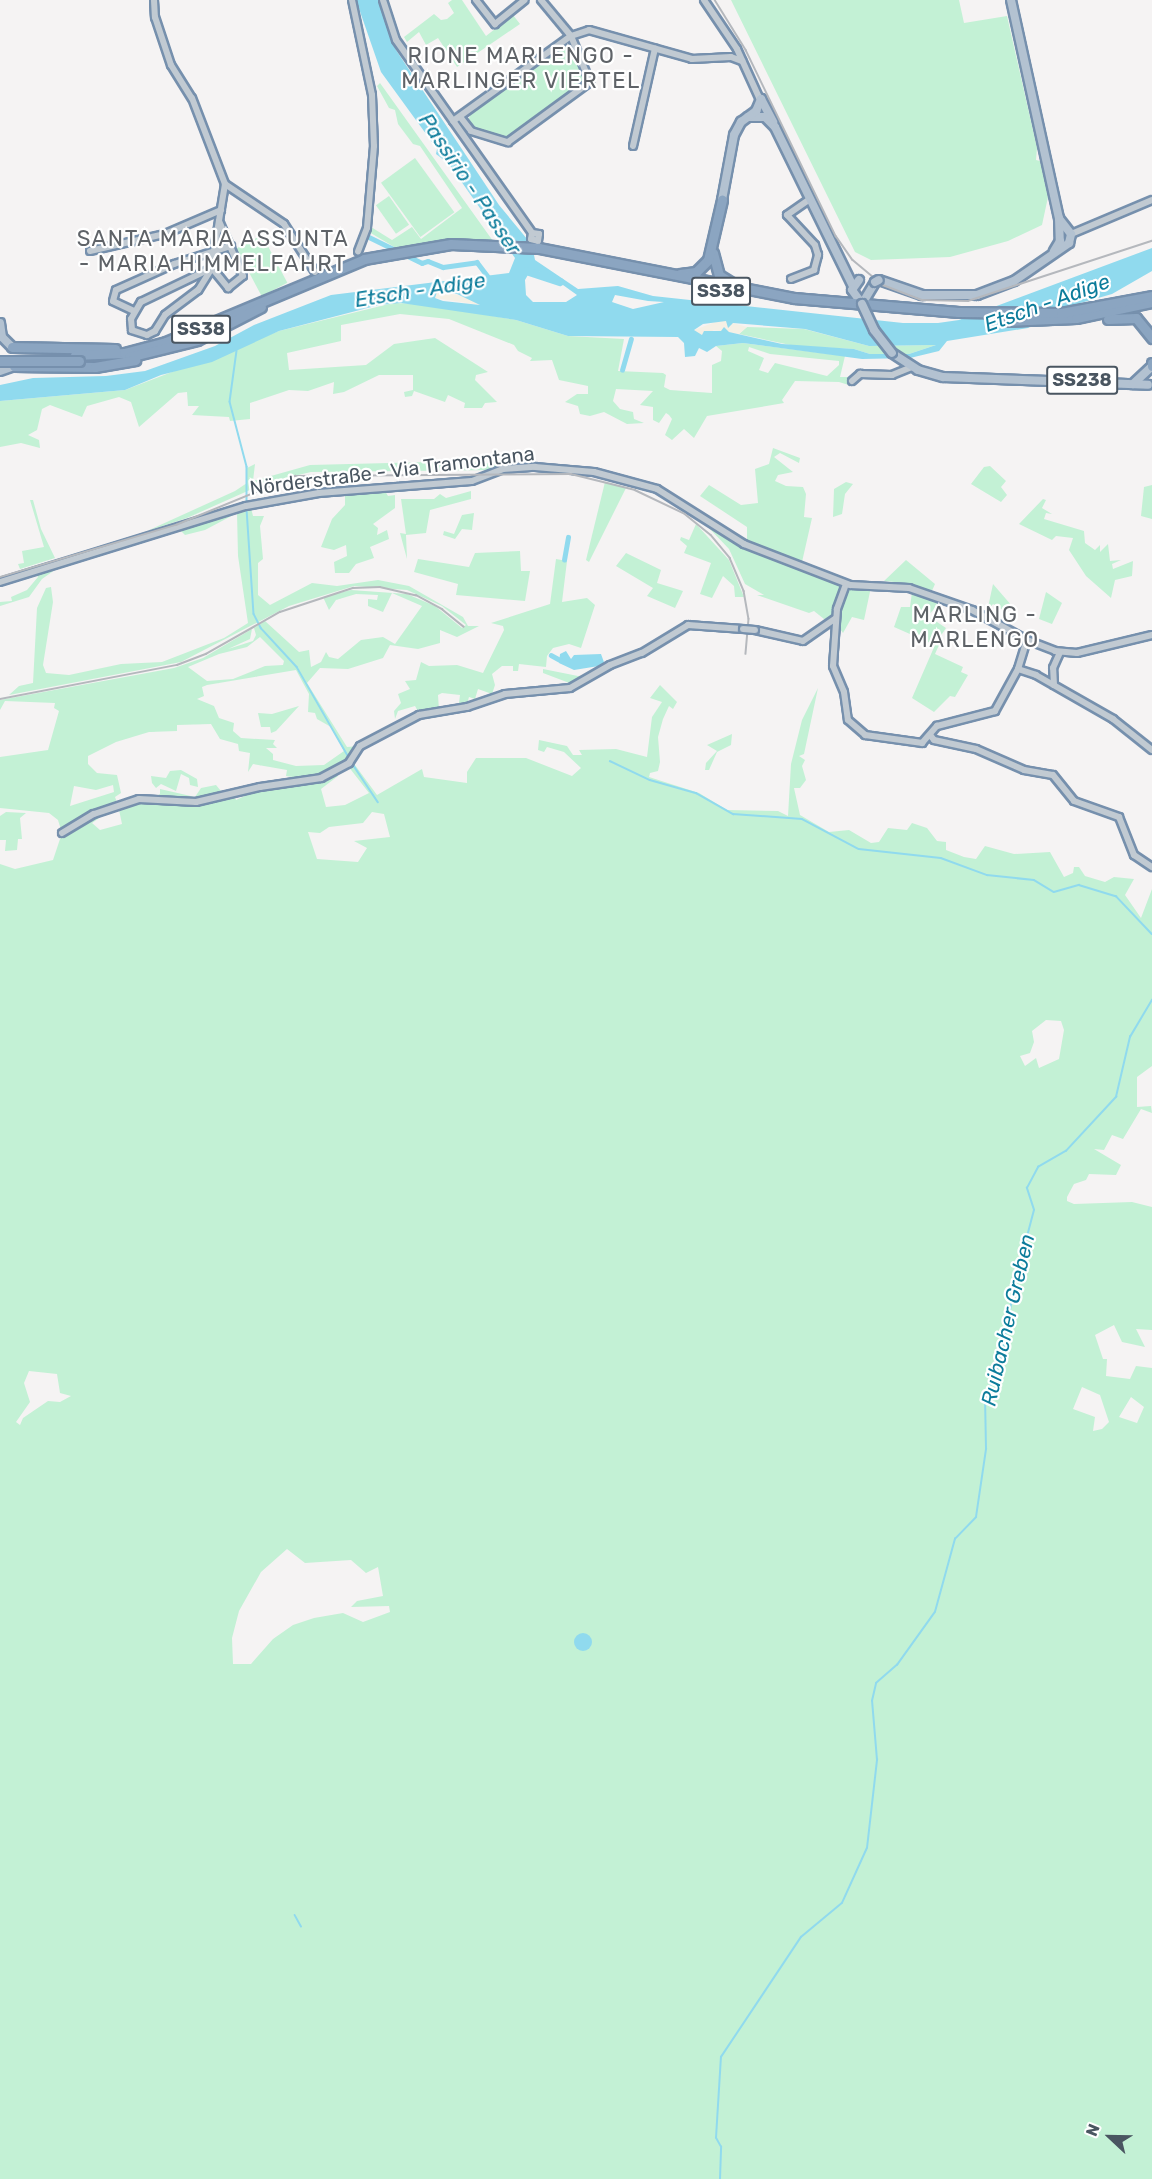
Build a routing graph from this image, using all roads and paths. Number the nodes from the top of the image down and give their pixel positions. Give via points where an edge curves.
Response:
1 (154, 0) edge
2 (352, 0) edge
3 (384, 0) edge
4 (476, 0) edge
5 (525, 0) edge
6 (541, 0) edge
7 (704, 0) edge
8 (1011, 0) edge
9 (571, 36) junction
10 (734, 45) junction
11 (655, 48) junction
12 (731, 57) junction
13 (742, 61) junction
14 (761, 99) junction
15 (748, 117) junction
16 (765, 117) junction
17 (461, 118) junction
18 (453, 121) junction
19 (775, 127) junction
20 (633, 146) dead end
21 (225, 184) junction
22 (810, 198) junction
23 (722, 200) joint
24 (1152, 200) edge
25 (221, 210) junction
26 (219, 221) junction
27 (532, 233) dead end
28 (1065, 236) junction
29 (231, 246) junction
30 (713, 247) junction
31 (90, 251) dead end
32 (214, 251) junction
33 (538, 251) junction
34 (363, 258) junction
35 (618, 266) junction
36 (212, 268) junction
37 (315, 272) dead end
38 (791, 279) dead end
39 (741, 289) junction
40 (865, 290) junction
41 (1152, 296) edge
42 (1152, 302) edge
43 (134, 311) junction
44 (1037, 321) junction
45 (0, 323) edge
46 (1152, 338) edge
47 (6, 345) edge
48 (147, 351) junction
49 (0, 355) edge
50 (77, 358) junction
51 (0, 361) edge
52 (1152, 365) edge
53 (14, 366) joint
54 (912, 367) junction
55 (0, 371) edge
56 (1144, 375) junction
57 (852, 381) dead end
58 (1133, 384) junction
59 (1150, 386) edge
60 (0, 582) edge
61 (846, 584) junction
62 (836, 618) junction
63 (1152, 635) edge
64 (1026, 640) junction
65 (1060, 652) junction
66 (1018, 669) junction
67 (1054, 685) junction
68 (930, 735) junction
69 (1152, 750) edge
70 (62, 833) dead end
71 (1152, 867) edge

1 - 21 street via 155,17 171,65 192,99
2 - 34 street via 372,95 374,146
3 - 18 street via 396,40
4 - 5 street via 495,24
6 - 9 street
7 - 10 street
8 - 28 main road
9 - 11 street via 599,30
9 - 17 street
9 - 17 street via 590,82 524,133 508,142 471,131
10 - 12 street
10 - 13 street
11 - 12 street via 692,59
11 - 20 street
12 - 13 street
13 - 14 street
14 - 15 main road
14 - 16 street
14 - 19 main road
15 - 16 main road
15 - 23 main road via 734,135
16 - 19 main road
17 - 18 street
18 - 27 street
19 - 22 main road
21 - 25 street
21 - 37 street via 284,224
22 - 38 street via 787,215 815,245 819,255 814,270
22 - 40 main road via 848,272
23 - 30 highway
24 - 28 street
25 - 26 street
25 - 31 street via 165,234
26 - 29 street
26 - 32 street
28 - 40 main road via 1054,251 1014,281 960,298
29 - 32 street
29 - 36 street via 241,280 228,288
30 - 35 highway via 702,268 689,275
30 - 39 highway via 719,275
32 - 36 street
32 - 43 street via 116,290 113,301
33 - 34 highway, SS38 via 451,248
33 - 34 highway, SS38 via 496,244 431,246
33 - 35 highway, SS38
33 - 44 highway, SS38 via 767,299 906,314
34 - 48 highway, SS38
34 - 48 highway, SS38 via 197,340
35 - 39 highway, SS38
36 - 43 street via 148,296
36 - 43 street via 198,290 165,315 155,331 147,335 132,330
39 - 41 highway, SS38 via 925,310 1007,315 1061,313
40 - 54 main road, SS238, bridge via 874,330 892,353
42 - 44 highway, SS38
44 - 46 highway via 1080,324 1132,317 1144,323
45 - 47 main road
47 - 48 highway
48 - 50 highway, SS38
48 - 53 highway via 95,367
49 - 50 highway, SS38
50 - 51 highway, SS38, bridge
52 - 56 main road, SS238
53 - 55 main road
54 - 57 street via 892,375 860,374
54 - 58 main road, SS238 via 943,377
56 - 58 main road, SS238
56 - 59 main road, SS238
58 - 59 main road, SS238
60 - 61 street, Nörderstraße - Via Tramontana via 248,505 319,493 472,481 503,469 588,471 657,489 734,540
61 - 62 street
61 - 64 street, Nörderstraße - Via Tramontana via 909,588 972,610
62 - 68 street via 833,666 851,725 873,737 920,744
62 - 70 street, bridge via 802,642 755,630 688,626 642,654 610,665 570,688 505,694 468,707 420,715 360,746 349,763 321,778 196,802 139,799 94,813
63 - 65 street via 1081,652
64 - 65 street, Nörderstraße - Via Tramontana
64 - 66 street
65 - 67 street via 1053,668
66 - 67 street
66 - 68 street via 995,711 937,726
67 - 69 street via 1113,719
68 - 71 street via 934,740 976,749 1019,768 1053,775 1074,801 1119,817 1134,855

